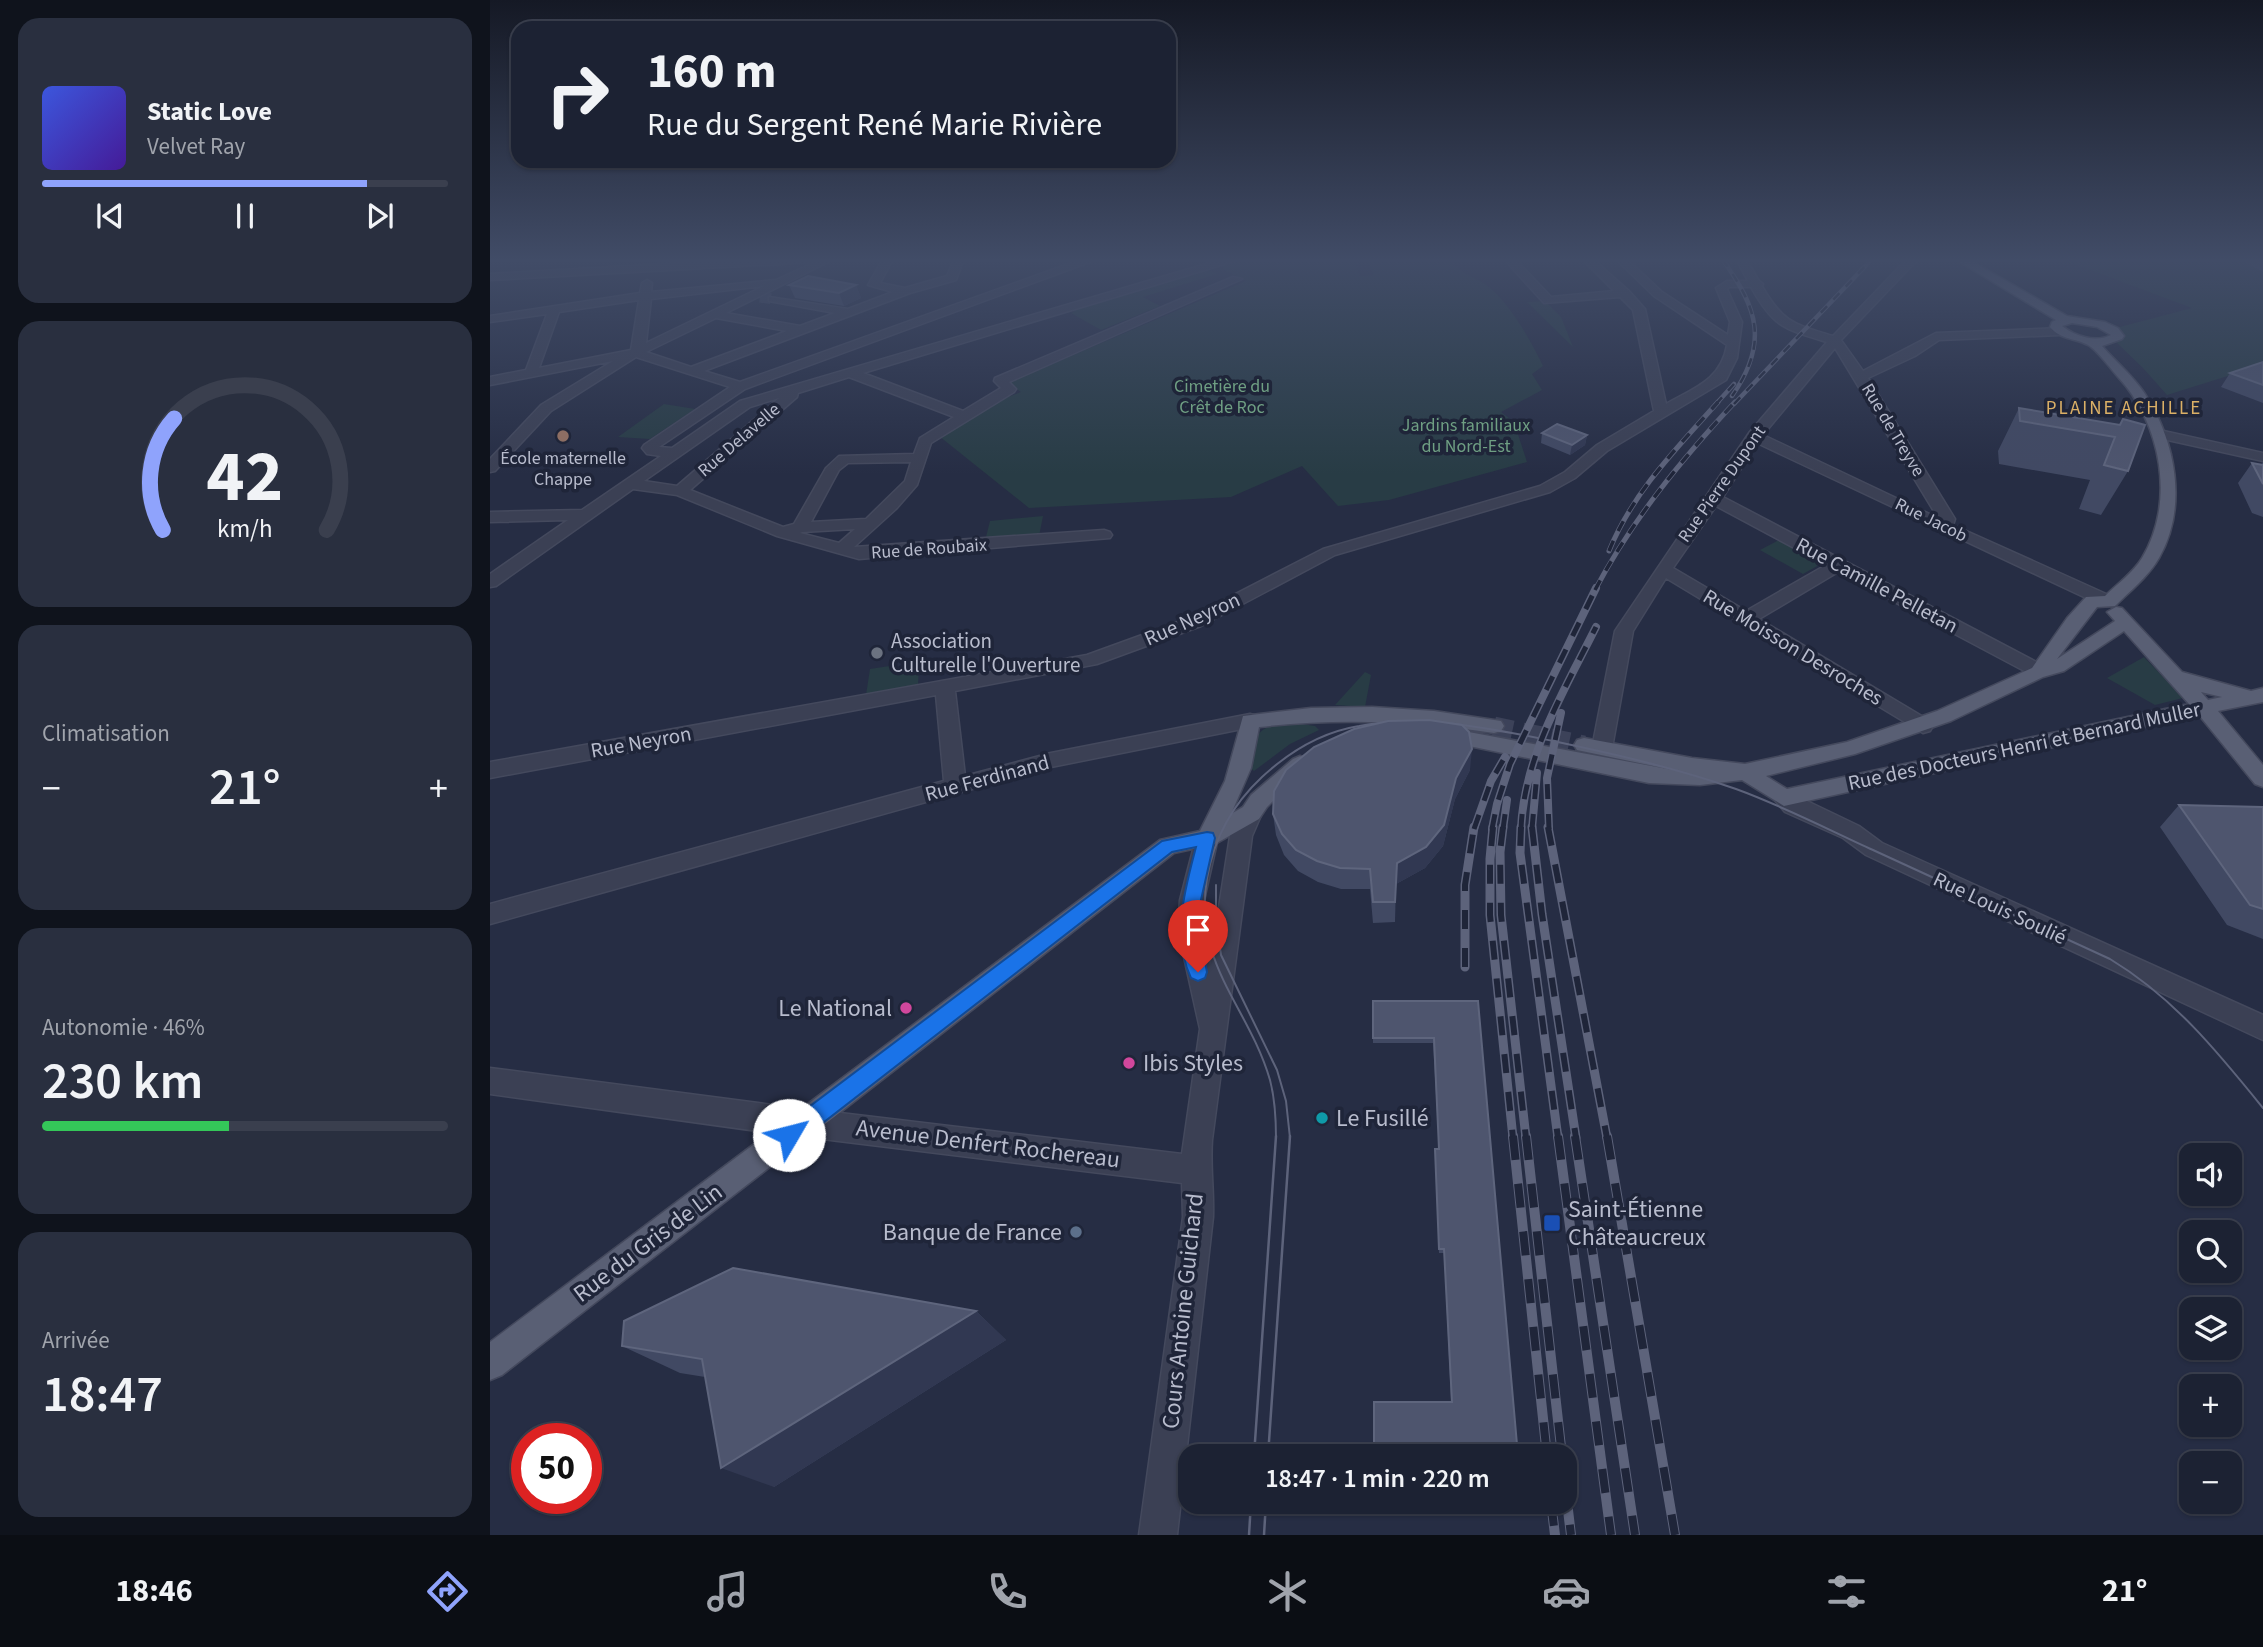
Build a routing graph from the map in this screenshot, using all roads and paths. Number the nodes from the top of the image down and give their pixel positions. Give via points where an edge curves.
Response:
1 (546, 331) edge
2 (641, 331) edge
3 (683, 331) edge
4 (798, 331) edge
5 (894, 331) edge
6 (994, 331) edge
7 (1117, 331) edge
8 (1644, 331) edge
9 (1713, 331) edge
10 (1735, 331) edge
11 (1803, 331) edge
12 (1844, 331) edge
13 (2003, 331) edge
14 (2067, 331) edge
15 (2113, 331) edge
16 (1835, 340) junction
17 (2093, 342) junction
18 (1733, 344) junction
19 (635, 353) junction
20 (691, 371) junction
21 (531, 373) junction
22 (850, 373) junction
23 (1861, 377) junction
24 (490, 381) edge
25 (740, 386) junction
26 (797, 389) junction
27 (1661, 413) junction
28 (963, 416) junction
29 (2159, 434) junction
30 (1754, 436) junction
31 (675, 453) junction
32 (2263, 457) edge
33 (920, 458) junction
34 (490, 468) edge
35 (630, 484) junction
36 (680, 491) junction
37 (1714, 499) junction
38 (586, 515) junction
39 (490, 517) edge
40 (869, 524) junction
41 (1945, 526) junction
42 (800, 527) junction
43 (783, 533) junction
44 (1104, 535) dead end
45 (841, 550) junction
46 (1839, 564) junction
47 (1663, 569) junction
48 (490, 582) edge
49 (2109, 602) junction
50 (1746, 619) junction
51 (2124, 623) junction
52 (2039, 671) junction
53 (2173, 675) junction
54 (946, 688) junction
55 (2261, 696) edge
56 (2203, 707) junction
57 (1250, 721) junction
58 (1923, 726) junction
59 (1494, 734) junction
60 (1374, 735) edge
61 (1589, 751) junction
62 (1316, 754) edge
63 (490, 769) edge
64 (1745, 772) junction
65 (2263, 779) edge
66 (955, 786) junction
67 (1784, 798) junction
68 (1251, 813) junction
69 (1207, 838) junction
70 (490, 914) edge
71 (2263, 1028) edge
72 (1213, 1035) junction
73 (490, 1081) edge
74 (806, 1122) junction
75 (1195, 1170) junction
76 (490, 1363) edge
77 (1158, 1535) edge

1 - 21 street
2 - 19 street
3 - 19 street
4 - 20 street
5 - 25 street
6 - 22 street
7 - 28 street via 1000,381 1009,390
8 - 27 street
9 - 18 street
10 - 18 street, Rue Neyron
11 - 16 street
12 - 16 street, Rue Pierre Dupont
13 - 23 street via 1936,337
14 - 17 main road via 2073,338
15 - 17 main road via 2118,336 2111,341
16 - 23 street, Rue de Treyve
16 - 30 street, Rue Pierre Dupont
17 - 29 main road via 2139,395
18 - 27 street, Rue Neyron via 1731,358 1717,382
19 - 20 street
19 - 21 street
19 - 34 street via 546,408
20 - 25 street
21 - 24 street
22 - 26 street
22 - 28 street
23 - 41 street, Rue de Treyve via 1947,519
25 - 31 street via 649,448
26 - 31 street via 745,404
26 - 36 street, Rue Delavelle
27 - 54 street, Rue Neyron via 1602,448 1570,475 1517,500 1329,552 1195,622 1090,660
28 - 33 street via 925,441
29 - 32 street
29 - 49 main road via 2168,467 2164,529 2150,560
30 - 37 street, Rue Pierre Dupont
30 - 41 street, Rue Jacob
31 - 35 street
33 - 40 street via 912,482
33 - 42 street via 844,459 833,468
35 - 36 street, Rue de Roubaix
35 - 38 street
36 - 43 street, Rue de Roubaix
37 - 46 street, Rue Camille Pelletan
37 - 47 street, Rue Pierre Dupont
38 - 39 street
38 - 48 street
40 - 42 street
40 - 45 street
41 - 49 street, Rue Jacob
42 - 43 street
43 - 45 street, Rue de Roubaix
44 - 45 street, Rue de Roubaix via 859,554
46 - 50 street
46 - 52 street, Rue Camille Pelletan
47 - 50 street, Rue Moisson Desroches
47 - 61 street, Rue Pierre Dupont via 1624,631
49 - 51 main road
49 - 52 main road via 2092,601
50 - 58 street, Rue Moisson Desroches
51 - 52 main road via 2054,668
51 - 53 main road
52 - 58 main road
53 - 55 main road via 2211,690
53 - 56 main road
54 - 63 street, Rue Neyron
54 - 66 street
55 - 56 main road, Rue des Docteurs Henri et Bernard Muller
56 - 65 main road
56 - 67 main road, Rue des Docteurs Henri et Bernard Muller
57 - 59 main road, Rue Ferdinand via 1415,715
57 - 66 street, Rue Ferdinand via 1051,760
57 - 69 main road via 1234,791
58 - 64 main road
59 - 60 main road
59 - 61 main road
61 - 64 main road via 1676,780
62 - 68 main road, Rue du Gris de Lin
64 - 67 main road, Rue Louis Soulié
66 - 70 street, Rue Ferdinand
67 - 71 street, Rue Louis Soulié via 1874,849
68 - 69 main road, Rue du Gris de Lin
68 - 72 street, Cours Antoine Guichard via 1241,836
69 - 72 street via 1189,930
69 - 74 main road, Rue du Gris de Lin via 1168,846
72 - 75 street, Cours Antoine Guichard
73 - 74 street, Avenue Denfert Rochereau
74 - 75 street, Avenue Denfert Rochereau
74 - 76 main road, Rue du Gris de Lin
75 - 77 street, Cours Antoine Guichard via 1198,1217

